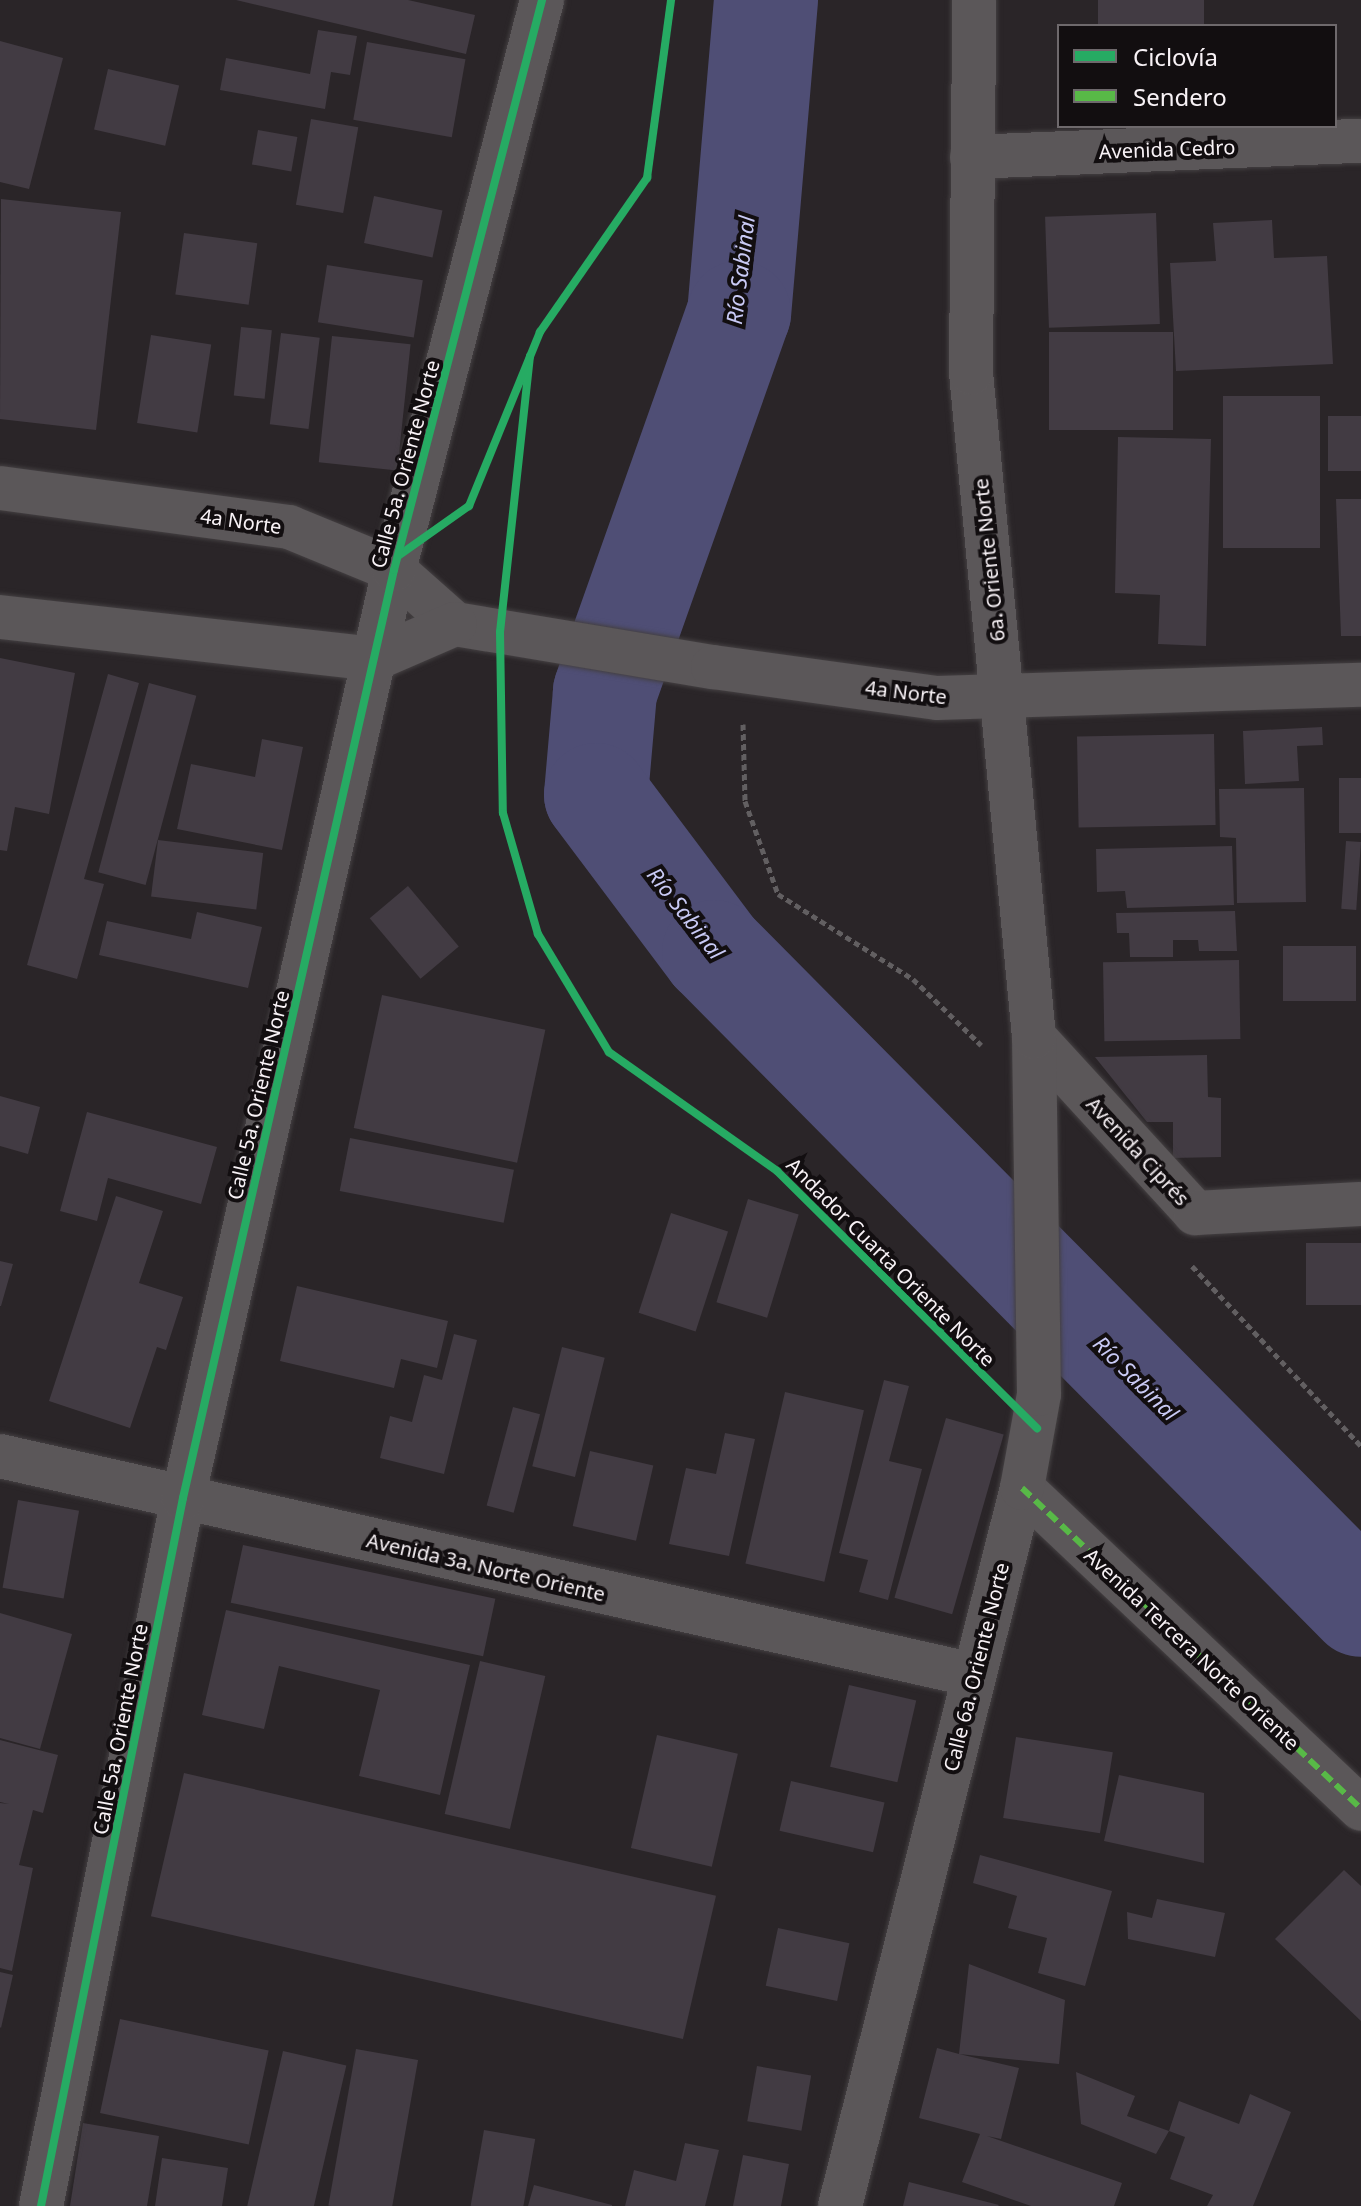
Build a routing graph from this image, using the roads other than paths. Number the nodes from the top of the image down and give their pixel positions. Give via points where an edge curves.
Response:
1 (542, 0) edge
2 (974, 0) edge
3 (1361, 141) edge
4 (972, 157) junction
5 (0, 488) edge
6 (394, 570) junction
7 (0, 617) edge
8 (455, 624) junction
9 (374, 659) junction
10 (1361, 685) edge
11 (1003, 699) junction
12 (1034, 1037) junction
13 (1034, 1108) joint
14 (1361, 1204) edge
15 (0, 1456) edge
16 (1022, 1488) junction
17 (183, 1498) junction
18 (973, 1675) junction
19 (1361, 1809) edge
20 (41, 2206) edge
21 (840, 2206) edge

1 - 6 street, Calle 5a. Oriente Norte
2 - 4 street, 6a. Oriente Norte
3 - 4 street, Avenida Cedro
4 - 11 street, 6a. Oriente Norte via 971,373
5 - 6 street, 4a Norte via 289,527
6 - 8 street, 4a Norte
6 - 9 street, Calle 5a. Oriente Norte
7 - 9 street
8 - 9 street
8 - 11 street, 4a Norte via 937,698
9 - 17 street, Calle 5a. Oriente Norte
10 - 11 street, 4a Norte
11 - 12 street, 6a. Oriente Norte
12 - 13 street, 6a. Oriente Norte
12 - 14 street, Avenida Ciprés via 1195,1213
13 - 16 street, Calle 6a. Oriente Norte via 1039,1394
15 - 17 street, Avenida 3a. Norte Oriente
16 - 18 street, Calle 6a. Oriente Norte
16 - 19 street, Avenida Tercera Norte Oriente
17 - 18 street, Avenida 3a. Norte Oriente
17 - 20 street, Calle 5a. Oriente Norte
18 - 21 street, Calle 6a. Oriente Norte

